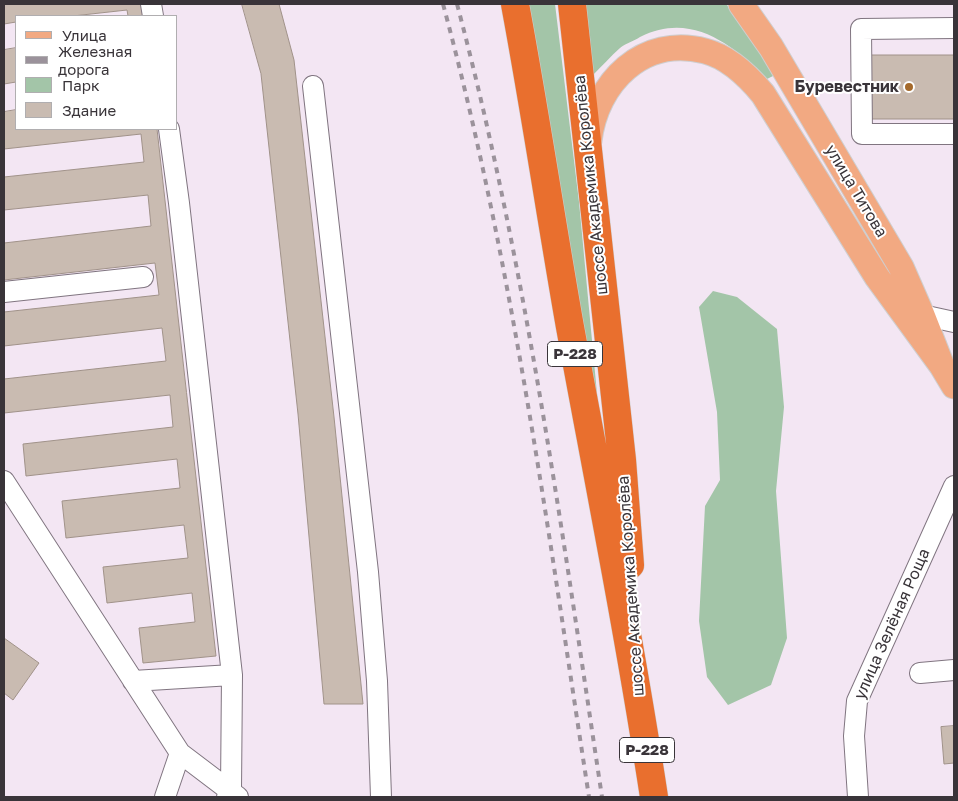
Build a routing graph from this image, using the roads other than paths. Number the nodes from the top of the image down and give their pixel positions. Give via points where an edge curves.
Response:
1 (515, 4) edge
2 (572, 4) edge
3 (741, 4) edge
4 (954, 28) edge
5 (313, 86) dead end
6 (169, 130) edge
7 (954, 134) edge
8 (588, 156) junction
9 (143, 277) dead end
10 (4, 292) edge
11 (922, 314) junction
12 (954, 322) edge
13 (948, 376) edge
14 (4, 481) edge
15 (954, 486) edge
16 (954, 670) edge
17 (920, 673) dead end
18 (232, 675) junction
19 (133, 680) junction
20 (640, 704) junction
21 (180, 753) junction
22 (232, 795) edge
23 (165, 797) edge
24 (381, 797) edge
25 (654, 797) edge
26 (858, 797) edge

1 - 20 highway, шоссе Академика Королёва / Р-228
2 - 8 highway, шоссе Академика Королёва / Р-228
3 - 11 main road, улица Титова via 771,47 901,267
4 - 7 street via 861,29 862,134
5 - 24 street via 368,572 377,682
6 - 18 street
8 - 13 main road via 590,131 603,93 633,62 650,53 685,49 706,51 729,63 748,76 763,94 877,277
8 - 20 highway, шоссе Академика Королёва / Р-228 via 622,460
9 - 10 street
11 - 12 street
11 - 13 main road, улица Титова
14 - 19 street
15 - 26 street, улица Зелёная Роща via 857,701 854,736
16 - 17 street
18 - 19 street
18 - 22 street
19 - 21 street
20 - 25 highway, Р-228
21 - 22 street
21 - 23 street

